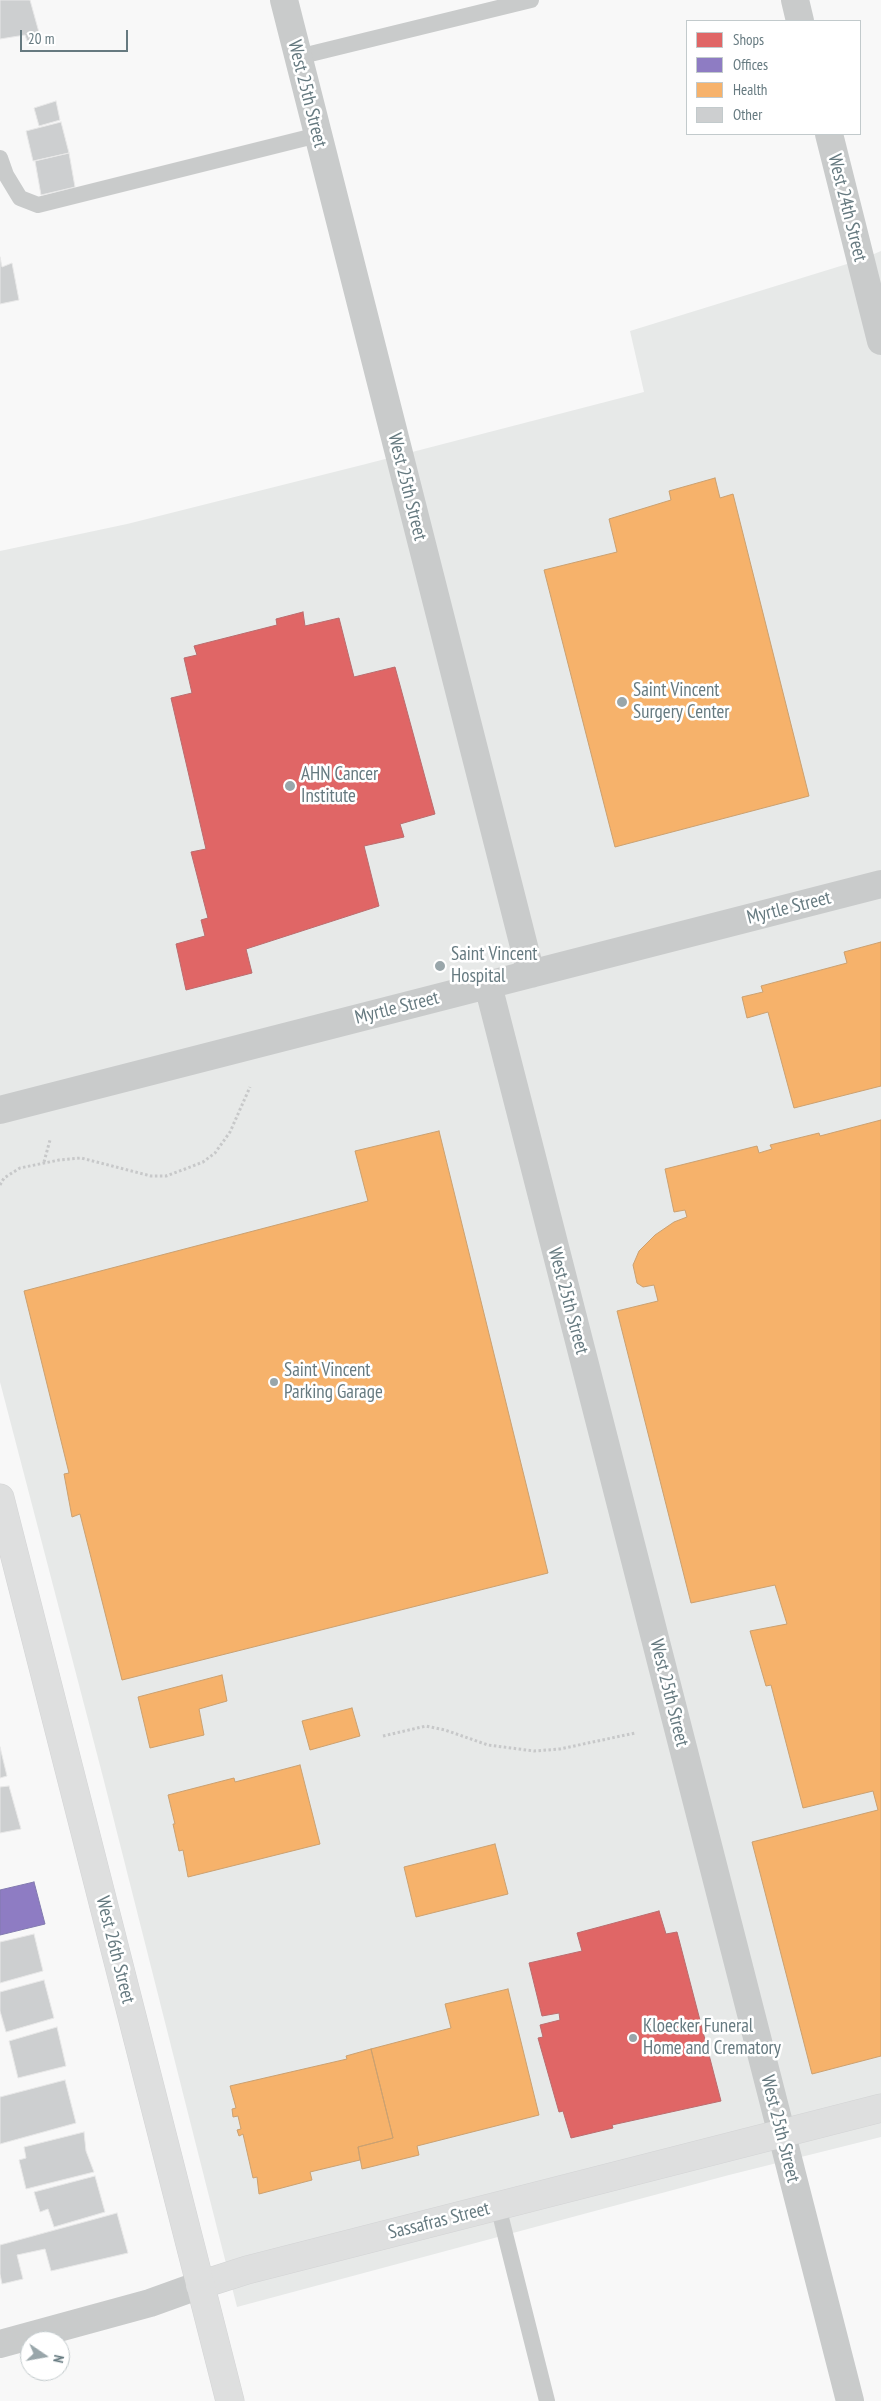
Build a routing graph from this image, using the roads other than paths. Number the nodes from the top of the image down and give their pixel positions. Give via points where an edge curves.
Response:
1 (284, 0) edge
2 (531, 0) edge
3 (795, 0) edge
4 (800, 20) edge
5 (298, 57) junction
6 (318, 135) junction
7 (829, 135) edge
8 (0, 158) edge
9 (881, 341) edge
10 (881, 884) edge
11 (531, 974) junction
12 (488, 985) junction
13 (0, 1110) edge
14 (0, 1498) edge
15 (8, 1559) edge
16 (881, 2108) edge
17 (781, 2134) junction
18 (498, 2206) junction
19 (200, 2285) junction
20 (0, 2344) edge
21 (230, 2401) edge
22 (547, 2401) edge
23 (850, 2401) edge

1 - 5 street, West 25th Street
2 - 5 lane
3 - 4 street
5 - 6 street, West 25th Street
6 - 8 lane via 38,205 20,198
6 - 11 street, West 25th Street
7 - 9 street, West 24th Street
10 - 11 street, Myrtle Street
11 - 12 street, Myrtle Street
12 - 13 street, Myrtle Street
12 - 17 street, West 25th Street
14 - 15 main road, West 26th Street
15 - 19 main road, West 26th Street
16 - 17 main road, Sassafras Street
17 - 18 main road, Sassafras Street
17 - 23 street, West 25th Street
18 - 19 main road, Sassafras Street
18 - 22 lane
19 - 20 street, Sassafras Street via 150,2303
19 - 21 main road, West 26th Street

